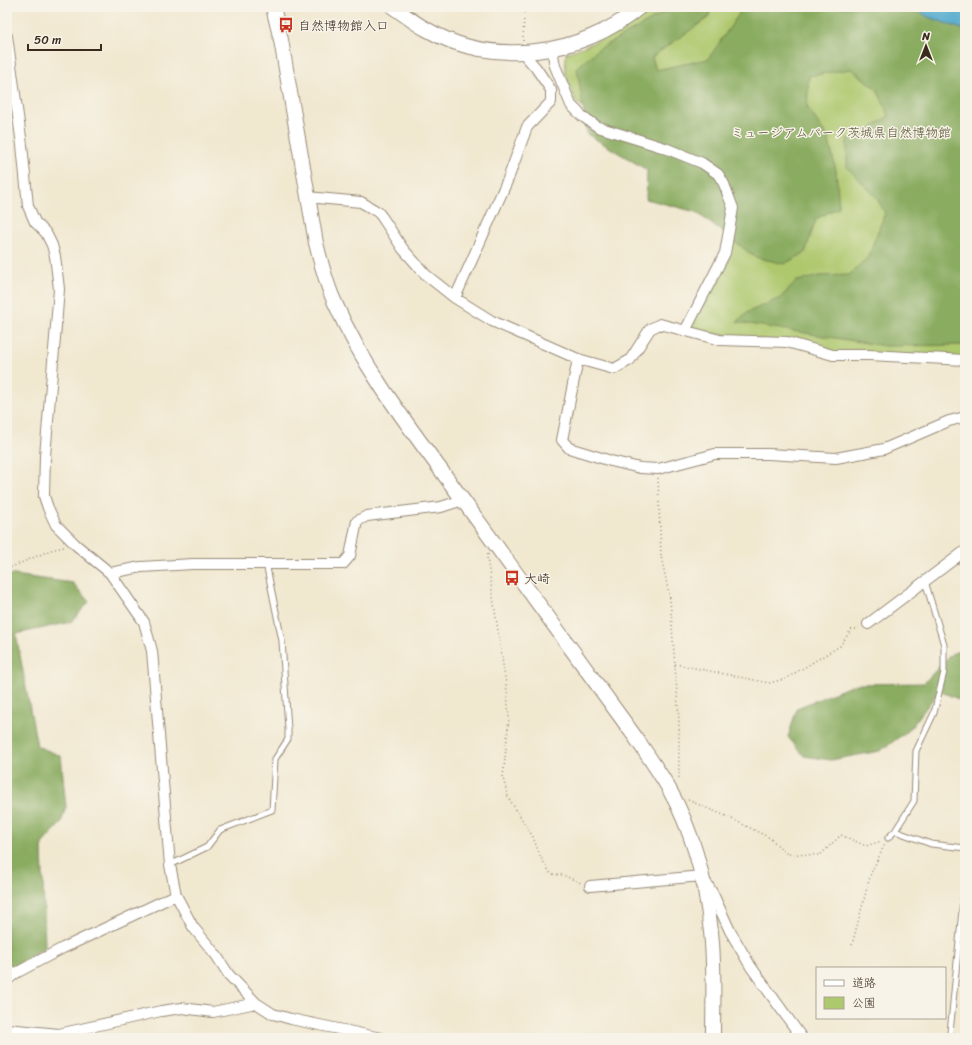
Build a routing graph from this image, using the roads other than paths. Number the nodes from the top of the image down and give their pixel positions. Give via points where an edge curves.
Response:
1 (273, 7) edge
2 (393, 7) edge
3 (640, 7) edge
4 (7, 36) edge
5 (552, 49) junction
6 (523, 53) junction
7 (307, 197) junction
8 (455, 298) junction
9 (685, 331) junction
10 (578, 358) junction
11 (965, 360) edge
12 (965, 417) edge
13 (463, 500) junction
14 (965, 551) edge
15 (266, 563) junction
16 (110, 574) junction
17 (925, 581) junction
18 (868, 624) road end
19 (895, 831) junction
20 (888, 838) road end
21 (965, 848) edge
22 (170, 865) junction
23 (702, 876) junction
24 (965, 880) edge
25 (590, 886) road end
26 (176, 895) junction
27 (7, 980) edge
28 (256, 1003) junction
29 (7, 1029) edge
30 (381, 1038) edge
31 (713, 1038) edge
32 (802, 1038) edge
33 (948, 1038) edge

1 - 7 street via 281,40
2 - 6 street via 426,30 463,45
3 - 5 street via 592,36
4 - 16 street via 28,206 33,218 52,245 59,289 44,456 44,496 56,526
5 - 6 street
5 - 9 street via 555,66 571,105 582,116 598,126 702,163 718,174 724,184 733,208 725,253
6 - 8 street via 551,90 551,102 528,127 508,179
7 - 8 street via 361,202 378,212 403,249 426,275
7 - 13 street via 323,272 347,329 366,365
8 - 10 street via 492,321
9 - 10 street via 660,324 650,329 630,360 614,369
9 - 11 street via 720,340 787,342 833,355
10 - 12 street via 562,440 569,448 611,462 640,468 658,469 715,454 836,458 884,449 949,421
13 - 15 street via 441,507 367,516 357,521 350,556 343,564
13 - 23 street via 676,796
14 - 17 street
15 - 16 street via 149,566
15 - 22 lane via 282,641 288,729 288,739 275,759 272,810 220,830 207,847
16 - 22 street via 144,622 152,651
17 - 18 street
17 - 19 lane via 944,645 944,672 934,713 916,751 914,801
19 - 20 lane
19 - 21 lane via 931,844
22 - 26 street
23 - 25 street
23 - 31 street via 711,933
23 - 32 street via 752,967
24 - 33 lane
26 - 27 street via 63,948
26 - 28 street via 193,927 229,975
28 - 29 street via 213,1012 182,1008 161,1011 59,1034
28 - 30 street via 273,1014

